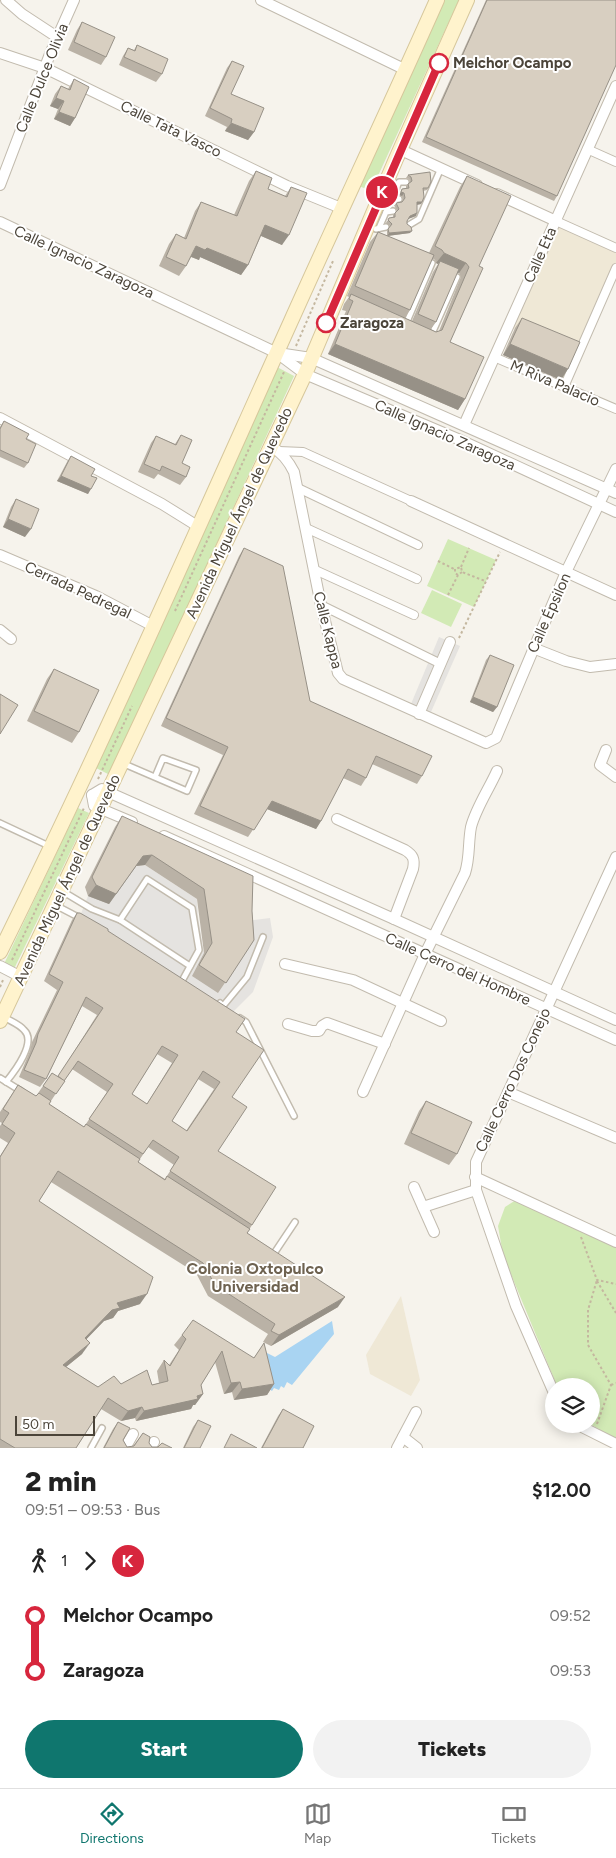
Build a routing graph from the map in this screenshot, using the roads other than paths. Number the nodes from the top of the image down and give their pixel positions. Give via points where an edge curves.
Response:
1 (6, 0) edge
2 (74, 0) edge
3 (261, 0) edge
4 (437, 0) edge
5 (467, 0) edge
6 (57, 38) junction
7 (0, 53) edge
8 (45, 68) junction
9 (406, 70) junction
10 (616, 86) edge
11 (587, 149) junction
12 (400, 150) junction
13 (616, 162) edge
14 (441, 168) junction
15 (428, 180) edge
16 (436, 180) junction
17 (406, 182) dead end
18 (0, 185) edge
19 (429, 196) junction
20 (422, 197) edge
21 (399, 199) dead end
22 (391, 200) junction
23 (341, 208) junction
24 (424, 209) junction
25 (416, 210) edge
26 (393, 211) dead end
27 (386, 212) junction
28 (556, 220) junction
29 (0, 222) edge
30 (409, 225) edge
31 (386, 227) dead end
32 (370, 233) junction
33 (616, 248) edge
34 (415, 256) edge
35 (431, 266) junction
36 (616, 268) edge
37 (396, 322) edge
38 (405, 326) junction
39 (414, 330) edge
40 (422, 334) edge
41 (277, 353) junction
42 (494, 357) junction
43 (311, 358) junction
44 (305, 374) junction
45 (564, 387) junction
46 (616, 409) edge
47 (0, 418) edge
48 (464, 425) junction
49 (275, 448) junction
50 (616, 469) edge
51 (298, 488) junction
52 (612, 491) edge
53 (411, 501) joint
54 (600, 504) junction
55 (616, 512) edge
56 (199, 527) junction
57 (306, 528) junction
58 (418, 545) dead end
59 (0, 556) edge
60 (313, 569) junction
61 (566, 572) junction
62 (417, 579) dead end
63 (616, 596) edge
64 (321, 606) junction
65 (414, 615) dead end
66 (154, 627) junction
67 (0, 630) edge
68 (10, 639) dead end
69 (453, 643) road end
70 (533, 648) junction
71 (441, 664) junction
72 (616, 664) edge
73 (419, 714) junction
74 (475, 739) joint
75 (606, 750) dead end
76 (122, 763) junction
77 (497, 771) dead end
78 (155, 777) junction
79 (616, 777) edge
80 (108, 792) junction
81 (87, 793) junction
82 (100, 808) junction
83 (337, 819) dead end
84 (0, 823) edge
85 (52, 847) junction
86 (616, 857) edge
87 (308, 881) junction
88 (62, 891) junction
89 (300, 898) junction
90 (55, 905) junction
91 (394, 919) junction
92 (120, 920) junction
93 (85, 921) edge
94 (263, 937) dead end
95 (433, 938) junction
96 (0, 952) edge
97 (425, 954) junction
98 (285, 964) dead end
99 (5, 966) edge
100 (190, 966) junction
101 (21, 976) junction
102 (174, 976) edge
103 (182, 981) junction
104 (190, 986) edge
105 (554, 992) junction
106 (215, 1001) edge
107 (402, 1004) junction
108 (223, 1006) junction
109 (546, 1008) junction
110 (231, 1011) edge
111 (239, 1017) edge
112 (1, 1018) edge
113 (616, 1020) edge
114 (441, 1021) dead end
115 (288, 1024) dead end
116 (616, 1040) edge
117 (384, 1044) junction
118 (0, 1078) edge
119 (6, 1082) junction
120 (363, 1092) dead end
121 (508, 1092) junction
122 (31, 1097) edge
123 (294, 1116) dead end
124 (616, 1138) edge
125 (475, 1177) junction
126 (414, 1187) dead end
127 (476, 1190) junction
128 (423, 1208) junction
129 (295, 1222) dead end
130 (434, 1232) dead end
131 (616, 1242) edge
132 (266, 1250) edge
133 (547, 1378) edge
134 (416, 1412) dead end
135 (102, 1428) dead end
136 (594, 1433) edge
137 (133, 1434) dead end
138 (403, 1437) junction
139 (616, 1444) edge
140 (91, 1448) edge
141 (125, 1448) edge
142 (398, 1448) edge
143 (418, 1448) edge

1 - 6 street
2 - 6 street, Calle Dulce Olivia
3 - 9 street
4 - 9 main road, Avenida Miguel Ángel de Quevedo
5 - 12 main road, Avenida Miguel Ángel de Quevedo
6 - 8 street, Calle Dulce Olivia
7 - 8 street, Calle Tata Vasco
8 - 18 street, Calle Dulce Olivia
8 - 23 street, Calle Tata Vasco via 287,186
9 - 23 main road, Avenida Miguel Ángel de Quevedo
10 - 11 street, Calle Eta
11 - 13 street
11 - 28 street, Calle Eta
12 - 14 street
12 - 32 main road, Avenida Miguel Ángel de Quevedo
14 - 16 lane
14 - 28 street
15 - 16 lane
16 - 19 lane
17 - 22 lane via 399,182
19 - 20 lane
19 - 24 lane
21 - 22 lane
22 - 27 lane
23 - 41 main road, Avenida Miguel Ángel de Quevedo
24 - 25 lane
24 - 30 lane via 419,219
26 - 27 lane
27 - 32 lane
28 - 33 street
28 - 42 street, Calle Eta
29 - 41 street, Calle Ignacio Zaragoza
31 - 32 lane
32 - 43 main road, Avenida Miguel Ángel de Quevedo
34 - 35 lane via 432,263
35 - 38 lane
35 - 40 lane via 457,277 431,338
36 - 45 street
37 - 38 lane
38 - 39 lane
41 - 43 street, Calle Ignacio Zaragoza
41 - 44 street, Calle Ignacio Zaragoza
41 - 56 main road, Avenida Miguel Ángel de Quevedo
42 - 45 street, M Riva Palacio
42 - 48 street, Calle Eta
43 - 44 main road, Avenida Miguel Ángel de Quevedo
43 - 48 street, Calle Ignacio Zaragoza
44 - 49 main road, Avenida Miguel Ángel de Quevedo
44 - 54 street, Calle Ignacio Zaragoza
45 - 46 street, M Riva Palacio
47 - 56 street
48 - 52 street, Calle Ignacio Zaragoza
49 - 51 street, Calle Kappa via 288,460
49 - 53 street via 303,452
49 - 76 main road, Avenida Miguel Ángel de Quevedo
50 - 52 street, Calle Épsilon
51 - 57 street, Calle Kappa
51 - 58 street
52 - 54 street, Calle Épsilon
53 - 61 street
54 - 55 street, Calle Ignacio Zaragoza
54 - 61 street, Calle Épsilon
56 - 66 main road, Avenida Miguel Ángel de Quevedo
57 - 60 street, Calle Kappa
57 - 62 street
59 - 66 street, Cerrada Pedregal via 96,596
60 - 64 street, Calle Kappa
60 - 65 street
61 - 63 street
61 - 70 street, Calle Épsilon
64 - 71 street
64 - 73 street, Calle Kappa via 335,666 343,679
66 - 81 main road, Avenida Miguel Ángel de Quevedo
67 - 68 street
69 - 71 street
70 - 72 street via 590,667
70 - 74 street, Calle Épsilon via 496,738 486,744
71 - 73 street
73 - 74 street, Calle Kappa
75 - 79 street via 600,765
76 - 78 lane
76 - 80 main road, Avenida Miguel Ángel de Quevedo
77 - 95 street via 472,824 465,873
78 - 78 lane via 163,758 196,770 187,791
80 - 81 street
80 - 82 main road, Avenida Miguel Ángel de Quevedo
80 - 87 street, Calle Cerro del Hombre
81 - 82 street via 94,806
81 - 85 main road, Avenida Miguel Ángel de Quevedo
82 - 88 main road, Avenida Miguel Ángel de Quevedo
82 - 89 street, Calle Cerro del Hombre
83 - 91 street via 412,855 413,868
84 - 85 lane
85 - 96 main road, Avenida Miguel Ángel de Quevedo
86 - 105 street, Calle Cerro Dos Conejo
87 - 89 street
87 - 91 street, Calle Cerro del Hombre
88 - 90 main road, Avenida Miguel Ángel de Quevedo
88 - 92 lane via 92,909
89 - 97 street, Calle Cerro del Hombre
90 - 93 lane
90 - 101 main road, Avenida Miguel Ángel de Quevedo
91 - 95 street, Calle Cerro del Hombre
92 - 100 lane
92 - 100 lane via 147,879 192,908 199,950
94 - 108 lane via 247,977
95 - 97 street
95 - 105 street, Calle Cerro del Hombre
97 - 107 street
97 - 109 street, Calle Cerro del Hombre
98 - 107 street via 352,980
99 - 101 street
100 - 103 lane
101 - 112 main road, Avenida Miguel Ángel de Quevedo
102 - 103 lane
103 - 104 lane
105 - 109 street, Calle Cerro Dos Conejo
105 - 113 street, Calle Cerro del Hombre
106 - 108 lane
107 - 114 street
107 - 117 street
108 - 110 lane
109 - 116 street, Calle Cerro del Hombre
109 - 121 street, Calle Cerro Dos Conejo
111 - 123 lane via 246,1022
112 - 119 lane via 25,1030 29,1038 28,1046
115 - 117 street via 319,1031 327,1023
117 - 120 street
118 - 119 lane
119 - 122 lane
121 - 124 street
121 - 125 street, Calle Cerro Dos Conejo via 476,1162
125 - 127 street, Calle Cerro Dos Conejo
125 - 131 street
126 - 128 street
127 - 128 street
127 - 133 street, Calle Cerro Dos Conejo via 516,1306
128 - 130 street
129 - 132 lane via 274,1255
134 - 138 street
135 - 140 lane
136 - 139 street
137 - 141 street
138 - 142 street
138 - 143 street

